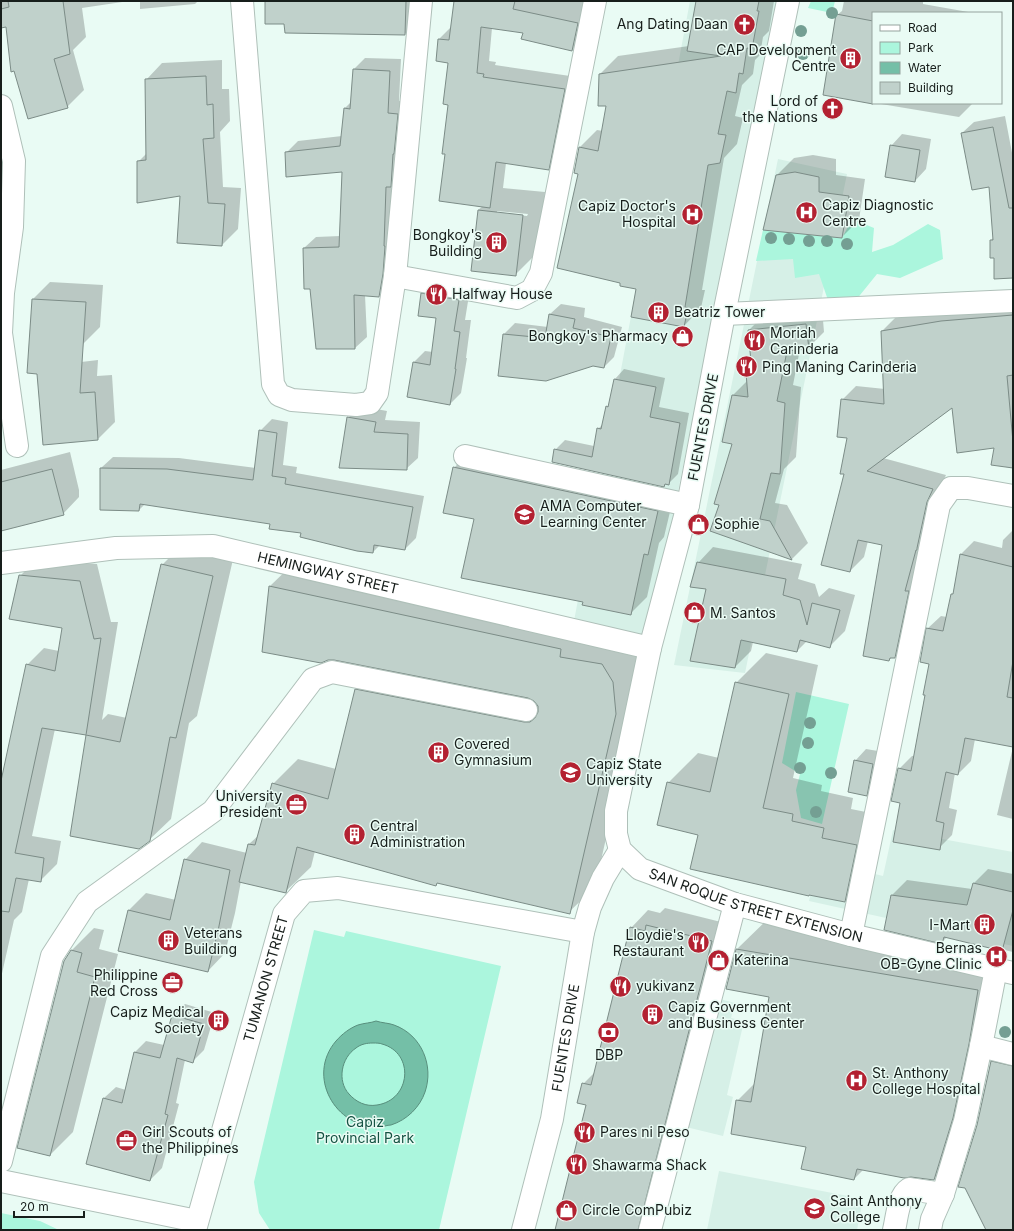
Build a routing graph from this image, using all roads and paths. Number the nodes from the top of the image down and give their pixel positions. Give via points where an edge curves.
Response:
1 (242, 1) edge
2 (420, 1) edge
3 (595, 1) edge
4 (788, 1) edge
5 (1, 106) edge
6 (395, 276) junction
7 (1013, 301) edge
8 (724, 314) junction
9 (17, 446) dead end
10 (465, 456) dead end
11 (1013, 496) edge
12 (688, 505) junction
13 (1, 563) edge
14 (650, 648) junction
15 (526, 710) dead end
16 (620, 850) junction
17 (735, 904) junction
18 (583, 932) junction
19 (851, 935) junction
20 (1005, 971) edge
21 (981, 1046) junction
22 (1013, 1054) edge
23 (1, 1161) edge
24 (1, 1182) edge
25 (943, 1194) junction
26 (196, 1225) edge
27 (523, 1230) edge
28 (650, 1230) edge
29 (894, 1230) edge
30 (930, 1230) edge

1 - 6 street via 273,384 280,396 292,400 356,406 370,403 376,393
2 - 6 street
3 - 6 street via 541,273 532,290 517,298
4 - 8 street, FUENTES DRIVE
5 - 9 street via 14,161 12,227 3,293 1,333
7 - 8 street
8 - 12 street, FUENTES DRIVE
10 - 12 street
11 - 19 street via 968,488 951,488 939,505
12 - 14 street, FUENTES DRIVE
13 - 14 street, HEMINGWAY STREET via 116,548 213,546
14 - 16 street, FUENTES DRIVE via 616,811 616,834
15 - 23 street via 332,672 313,679 213,810 87,902 52,956
16 - 17 street, SAN ROQUE STREET EXTENSION via 640,869
16 - 18 street, FUENTES DRIVE via 603,878 590,907
17 - 19 street, SAN ROQUE STREET EXTENSION
17 - 28 street
18 - 26 street, TUMANON STREET via 338,888 304,891 284,914
18 - 27 street, FUENTES DRIVE via 552,1119
19 - 20 street, SAN ROQUE STREET EXTENSION
20 - 21 street
21 - 22 street
21 - 25 street via 965,1121
24 - 26 street
25 - 29 street via 909,1189 904,1192
25 - 30 street

